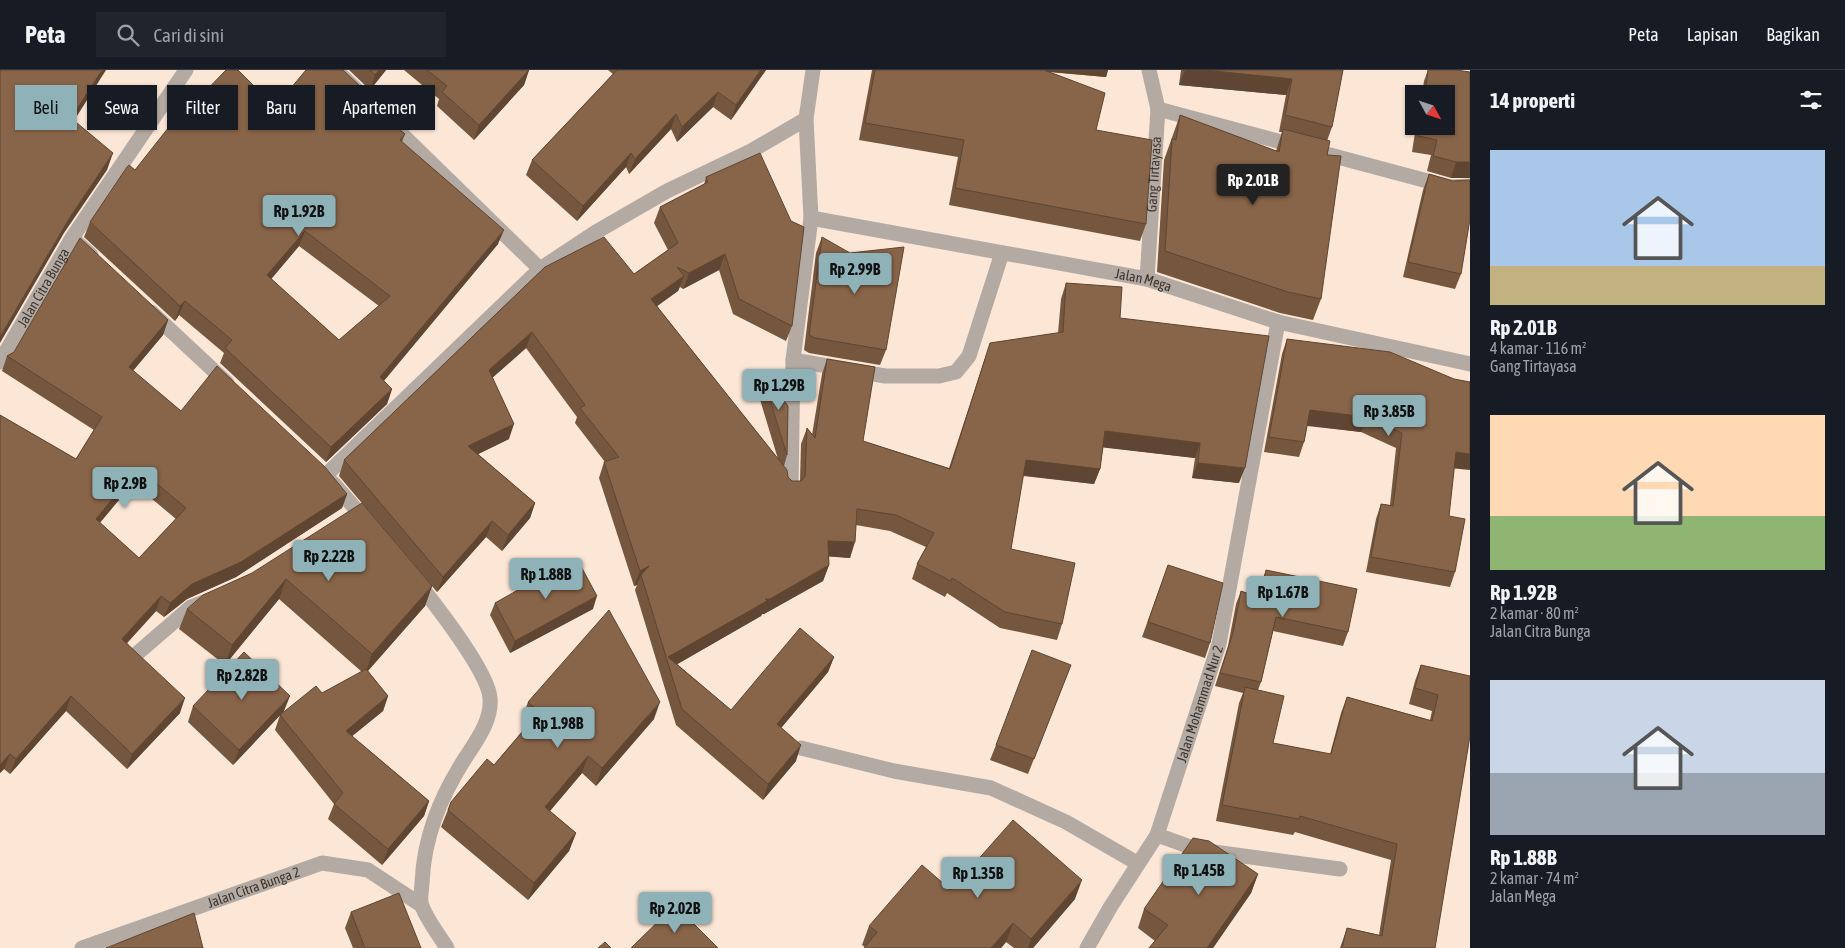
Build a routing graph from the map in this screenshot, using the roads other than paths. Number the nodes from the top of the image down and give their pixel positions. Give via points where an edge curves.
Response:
1 (186, 70) edge
2 (336, 70) edge
3 (812, 70) edge
4 (1149, 70) edge
5 (1158, 108) junction
6 (806, 119) junction
7 (1470, 186) edge
8 (811, 218) junction
9 (72, 238) junction
10 (1002, 253) junction
11 (100, 265) edge
12 (540, 269) junction
13 (1147, 279) junction
14 (137, 299) edge
15 (1278, 322) junction
16 (793, 360) junction
17 (0, 362) edge
18 (1470, 364) edge
19 (238, 394) edge
20 (791, 488) edge
21 (357, 510) junction
22 (340, 520) edge
23 (376, 533) edge
24 (408, 571) edge
25 (218, 596) edge
26 (133, 657) edge
27 (801, 748) edge
28 (1157, 835) junction
29 (1137, 863) junction
30 (1340, 868) dead end
31 (421, 905) junction
32 (82, 948) edge
33 (447, 948) edge
34 (1087, 948) edge

1 - 9 street, Jalan Citra Bunga
2 - 12 street
3 - 6 street
4 - 5 street, Gang Tirtayasa
5 - 7 street via 1450,187
5 - 13 street, Gang Tirtayasa
6 - 8 street
6 - 12 street via 751,151 667,191
8 - 10 street, Jalan Mega
8 - 16 street
9 - 11 street
9 - 17 street, Jalan Citra Bunga
10 - 13 street, Jalan Mega
10 - 16 street via 969,356 956,372 939,376 885,376
12 - 21 street via 322,472
13 - 15 street, Jalan Mega
14 - 19 street
15 - 18 street, Jalan Mega
15 - 28 street, Jalan Mohammad Nur 2 via 1219,644
16 - 20 street
21 - 22 street
21 - 23 street
24 - 31 street via 446,617 484,680 490,696 490,713 447,787 428,834
25 - 26 street via 191,607
27 - 29 street via 894,771 991,788 1066,822
28 - 29 street, Jalan Mohammad Nur 2
28 - 30 street via 1199,850
29 - 34 street, Jalan Mohammad Nur 2
31 - 32 street, Jalan Citra Bunga 2 via 368,870 322,863
31 - 33 street

